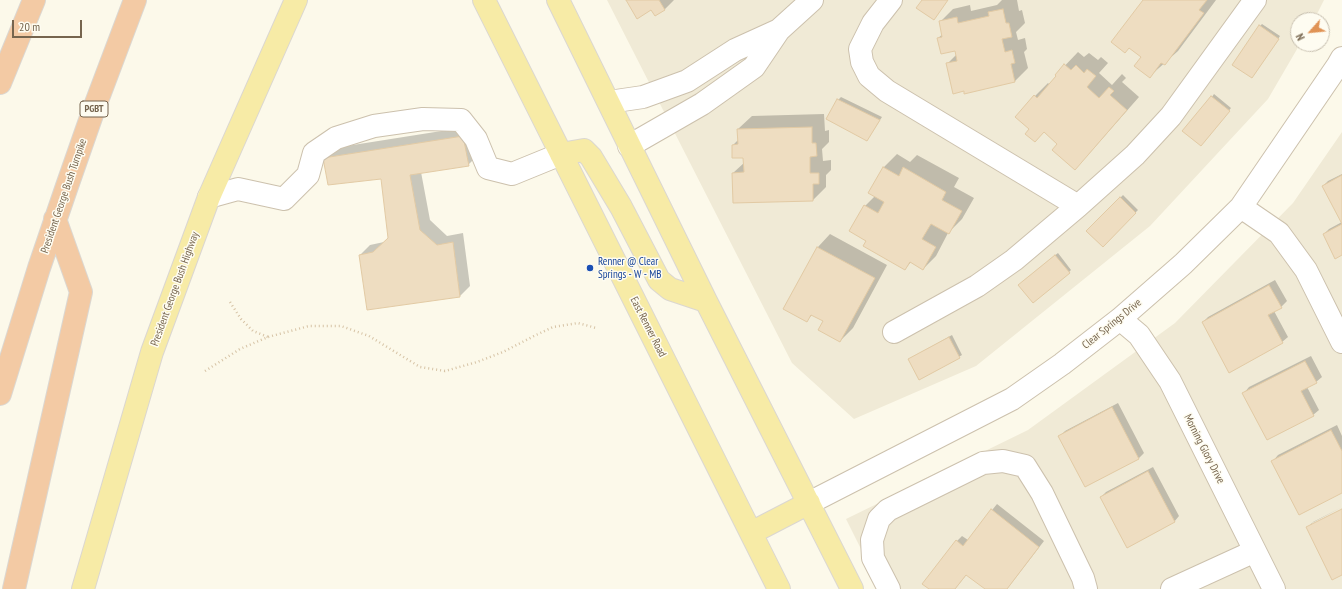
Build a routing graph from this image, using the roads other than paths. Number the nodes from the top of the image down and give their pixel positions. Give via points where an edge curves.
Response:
1 (34, 0) edge
2 (135, 0) edge
3 (296, 0) edge
4 (484, 0) edge
5 (558, 0) edge
6 (812, 0) edge
7 (891, 0) edge
8 (1255, 0) edge
9 (779, 30) junction
10 (1341, 64) edge
11 (0, 83) edge
12 (609, 102) junction
13 (629, 146) junction
14 (561, 154) junction
15 (209, 197) junction
16 (1078, 206) junction
17 (1241, 207) junction
18 (56, 219) junction
19 (706, 301) junction
20 (1120, 319) junction
21 (894, 332) dead end
22 (1342, 342) edge
23 (0, 394) edge
24 (809, 503) junction
25 (751, 533) junction
26 (1255, 551) junction
27 (14, 589) edge
28 (83, 589) edge
29 (779, 589) edge
30 (852, 589) edge
31 (889, 589) edge
32 (1086, 589) edge
33 (1172, 589) edge
34 (1274, 589) edge

1 - 11 highway
2 - 18 highway, President George Bush Turnpike / PGBT
3 - 15 main road, President George Bush Highway
4 - 14 main road, East Renner Road
5 - 12 main road
6 - 9 street
7 - 16 street via 873,23 860,49 862,62 869,76 887,92
8 - 16 street via 1171,116 1135,155
9 - 12 street via 735,50 688,81 643,97
9 - 13 street via 754,67 702,104
10 - 17 street, Clear Springs Drive
12 - 13 main road
13 - 19 main road
14 - 15 street via 512,174 488,168 476,139 461,120 422,119 374,126 336,138 314,153 308,175 284,199 238,188
14 - 19 main road via 584,150 591,157 621,207 659,280 670,289
14 - 25 main road, East Renner Road
15 - 28 main road, President George Bush Highway via 152,352
16 - 21 street via 1014,260 977,286
17 - 20 street, Clear Springs Drive via 1183,264
17 - 22 street via 1279,233 1306,270
18 - 23 highway, President George Bush Turnpike / PGBT
18 - 27 highway via 81,292
19 - 24 main road
20 - 24 street, Clear Springs Drive via 1012,399
20 - 26 street, Morning Glory Drive via 1139,335 1170,381
24 - 25 main road
24 - 30 main road
25 - 29 main road, East Renner Road
26 - 33 street
26 - 34 street, Morning Glory Drive
31 - 32 street via 873,558 872,540 879,519 888,510 983,462 1003,461 1025,466 1042,493

